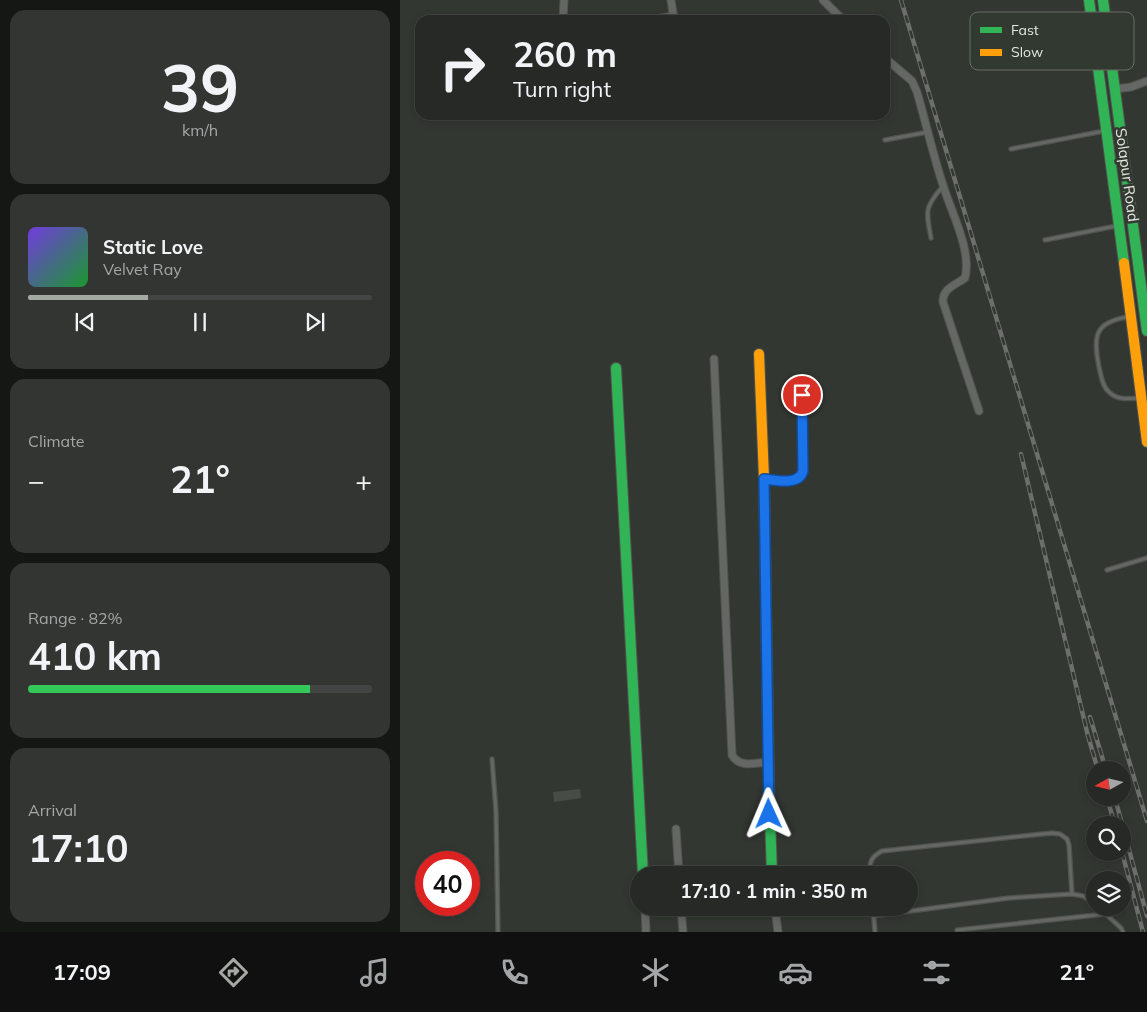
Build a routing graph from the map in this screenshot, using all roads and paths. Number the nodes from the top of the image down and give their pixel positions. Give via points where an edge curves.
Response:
1 (564, 0) edge
2 (671, 0) edge
3 (823, 0) edge
4 (563, 15) edge
5 (674, 15) edge
6 (837, 15) edge
7 (890, 62) edge
8 (1098, 70) edge
9 (1112, 70) edge
10 (1147, 81) edge
11 (1115, 89) junction
12 (1106, 131) junction
13 (928, 132) junction
14 (885, 140) dead end
15 (1011, 149) dead end
16 (943, 186) junction
17 (1118, 226) junction
18 (931, 238) dead end
19 (1046, 240) dead end
20 (1145, 306) edge
21 (1130, 317) junction
22 (1147, 332) edge
23 (759, 354) dead end
24 (714, 359) dead end
25 (616, 368) dead end
26 (1143, 391) edge
27 (802, 395) dead end
28 (979, 411) dead end
29 (1145, 414) edge
30 (1147, 442) edge
31 (764, 479) junction
32 (1147, 558) edge
33 (1107, 570) dead end
34 (492, 759) dead end
35 (768, 762) junction
36 (676, 829) dead end
37 (643, 866) edge
38 (678, 866) edge
39 (772, 866) edge
40 (870, 866) edge
41 (1072, 894) junction
42 (1086, 898) edge
43 (918, 910) edge
44 (645, 916) edge
45 (682, 916) edge
46 (775, 916) edge
47 (873, 916) edge
48 (1087, 916) edge
49 (1108, 916) edge
50 (957, 930) dead end
51 (498, 932) edge
52 (646, 932) edge
53 (683, 932) edge
54 (778, 932) edge
55 (875, 932) edge
56 (1123, 932) edge

1 - 4 street
2 - 5 street
3 - 6 street
7 - 13 street via 912,81
8 - 12 main road, Solapur Road
9 - 11 main road, Solapur Road
10 - 11 street
11 - 20 main road, Solapur Road
12 - 15 lane
12 - 17 main road, Solapur Road
13 - 14 lane
13 - 16 street
16 - 18 lane via 928,204
16 - 28 street via 957,224 967,270 965,278 942,296
17 - 19 lane
17 - 21 main road, Solapur Road
20 - 22 main road, Solapur Road
21 - 26 main road, Solapur Road
21 - 26 lane via 1105,325 1097,334 1095,346 1102,382 1108,392 1124,399
23 - 31 main road
24 - 35 street via 732,755 740,763
25 - 37 main road
26 - 29 main road, Solapur Road
27 - 31 street via 802,476 788,481
29 - 30 main road, Solapur Road
31 - 35 main road
32 - 33 lane
34 - 51 lane
35 - 39 main road
36 - 38 street
40 - 41 lane via 870,861 882,851 1060,834 1069,845
41 - 42 lane
41 - 43 lane via 1009,898
44 - 52 street
45 - 53 street
46 - 54 street
47 - 55 lane
48 - 50 lane
49 - 56 lane

